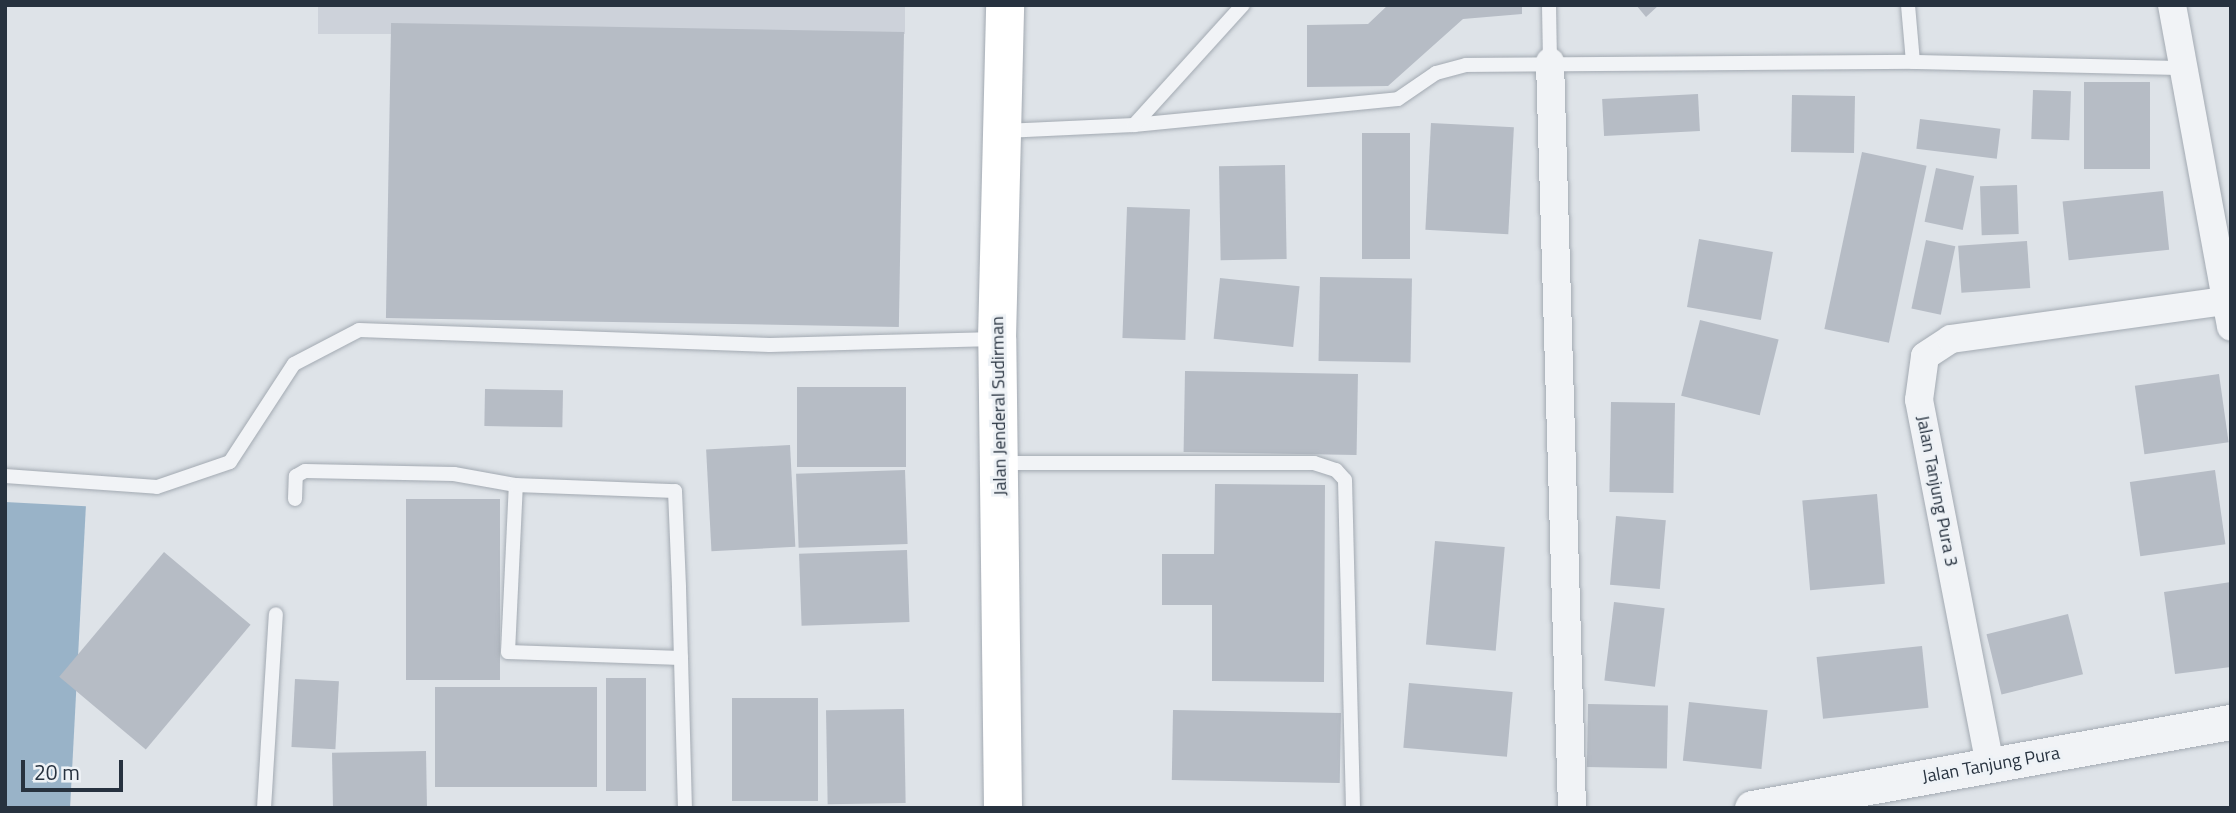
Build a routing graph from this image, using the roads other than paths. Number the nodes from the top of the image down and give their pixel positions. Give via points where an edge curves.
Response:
1 (1005, 5) edge
2 (1243, 5) edge
3 (1549, 5) edge
4 (1908, 5) edge
5 (2172, 5) edge
6 (1550, 62) junction
7 (1913, 62) junction
8 (2182, 68) junction
9 (1134, 125) junction
10 (1000, 131) junction
11 (2229, 309) edge
12 (997, 339) junction
13 (999, 463) junction
14 (5, 476) edge
15 (516, 485) junction
16 (295, 499) dead end
17 (275, 614) dead end
18 (681, 658) junction
19 (2231, 722) edge
20 (1990, 765) junction
21 (264, 808) edge
22 (685, 808) edge
23 (1003, 808) edge
24 (1353, 808) edge
25 (1572, 808) edge
26 (1752, 808) edge

1 - 10 highway, Jalan Jenderal Sudirman
2 - 9 lane
3 - 6 lane
4 - 7 lane
5 - 8 street
6 - 7 lane
6 - 9 lane via 1466,65 1436,73 1398,99
6 - 25 street
7 - 8 lane
8 - 11 street
9 - 10 lane
10 - 12 highway, Jalan Jenderal Sudirman
11 - 20 street, Jalan Tanjung Pura 3 via 1951,339 1925,356 1919,400
12 - 13 highway, Jalan Jenderal Sudirman
12 - 14 lane via 769,345 359,330 295,364 230,462 158,487
13 - 23 highway, Jalan Jenderal Sudirman
13 - 24 lane via 1314,463 1336,470 1345,480
15 - 16 lane via 454,474 304,471 296,476
15 - 18 lane via 675,491
15 - 18 lane via 508,652
17 - 21 lane
18 - 22 lane
19 - 20 street, Jalan Tanjung Pura
20 - 26 street, Jalan Tanjung Pura

